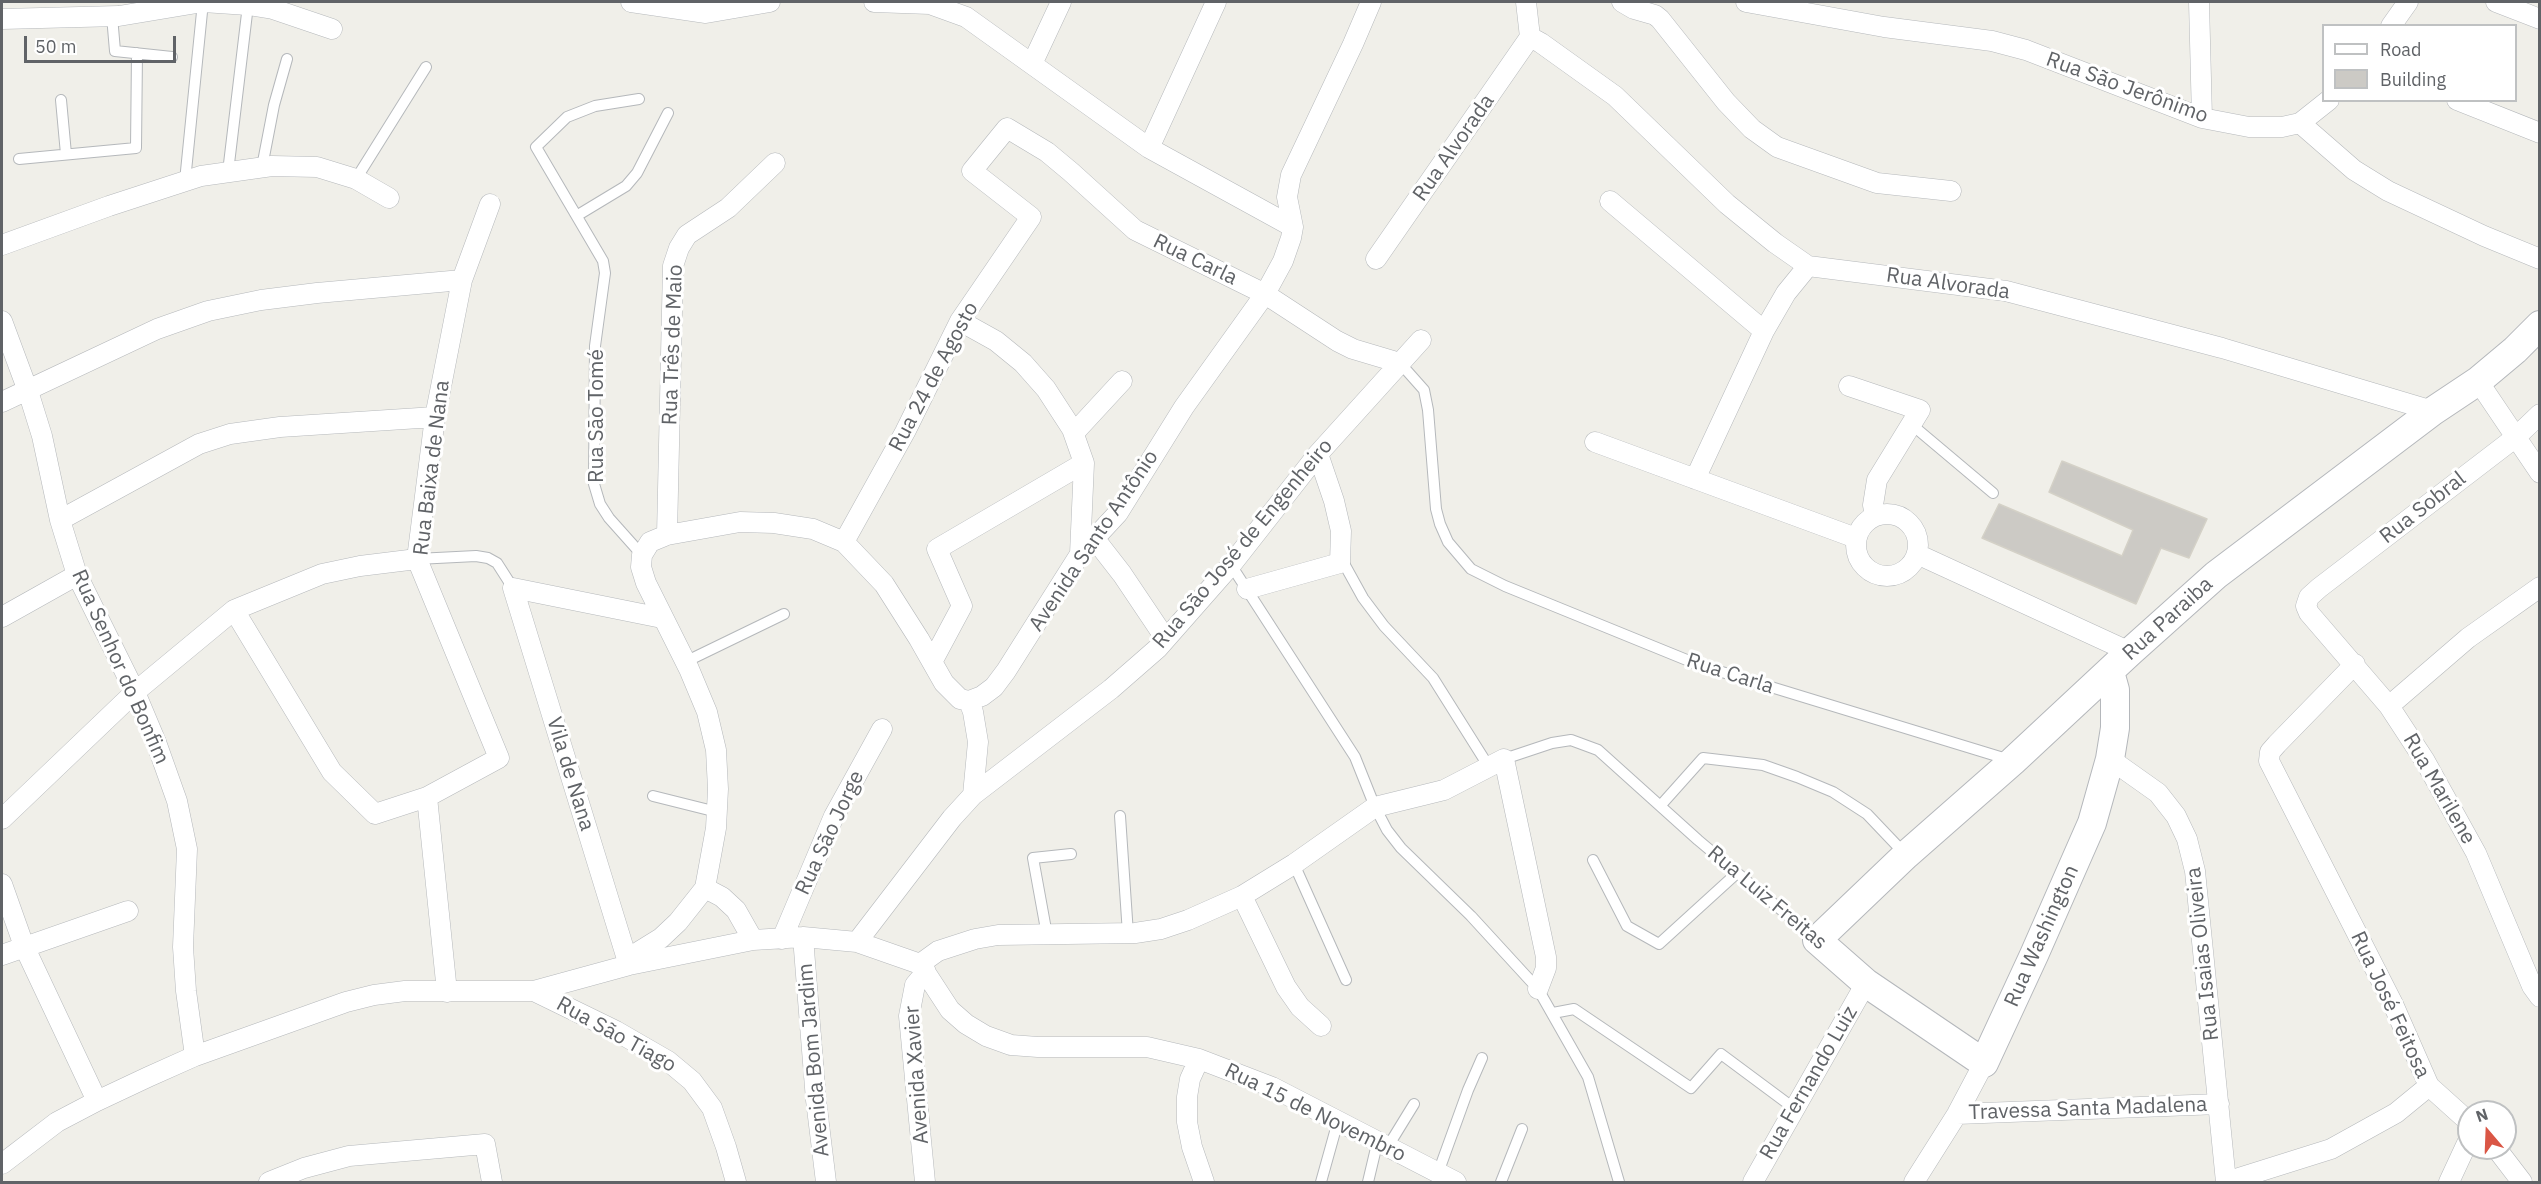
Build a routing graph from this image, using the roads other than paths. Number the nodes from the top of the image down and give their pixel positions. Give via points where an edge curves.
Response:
1 (203, 2) edge
2 (631, 2) edge
3 (770, 2) edge
4 (874, 2) edge
5 (1061, 2) edge
6 (1216, 2) edge
7 (1371, 2) edge
8 (1526, 2) edge
9 (1622, 2) edge
10 (1746, 2) edge
11 (2199, 2) edge
12 (2408, 2) edge
13 (2496, 2) edge
14 (930, 3) edge
15 (248, 5) junction
16 (706, 7) edge
17 (112, 16) junction
18 (2, 19) edge
19 (2540, 19) edge
20 (2392, 24) edge
21 (332, 29) dead end
22 (1530, 37) junction
23 (137, 53) junction
24 (172, 57) dead end
25 (287, 59) dead end
26 (1032, 64) junction
27 (426, 67) dead end
28 (639, 99) dead end
29 (61, 100) dead end
30 (2326, 102) edge
31 (2462, 102) edge
32 (668, 112) dead end
33 (2202, 118) junction
34 (2300, 123) junction
35 (1007, 128) joint
36 (2540, 133) edge
37 (1149, 148) junction
38 (66, 154) junction
39 (19, 159) dead end
40 (775, 163) dead end
41 (262, 167) junction
42 (228, 172) junction
43 (356, 179) junction
44 (185, 181) junction
45 (1951, 191) dead end
46 (389, 198) dead end
47 (1610, 201) dead end
48 (490, 204) dead end
49 (578, 215) junction
50 (1293, 227) junction
51 (2, 245) edge
52 (1376, 259) dead end
53 (2540, 259) edge
54 (1808, 266) junction
55 (462, 280) junction
56 (1265, 294) junction
57 (2, 321) edge
58 (960, 321) junction
59 (2540, 324) edge
60 (1764, 331) junction
61 (1421, 340) dead end
62 (1400, 363) junction
63 (1122, 381) dead end
64 (2478, 381) junction
65 (1849, 386) dead end
66 (28, 391) junction
67 (2, 402) edge
68 (2433, 411) junction
69 (2540, 414) edge
70 (435, 417) junction
71 (1916, 417) junction
72 (1074, 433) junction
73 (2516, 437) junction
74 (1595, 442) dead end
75 (1318, 454) junction
76 (1084, 463) junction
77 (2540, 473) edge
78 (1695, 479) junction
79 (1993, 493) dead end
80 (1875, 516) junction
81 (60, 520) junction
82 (667, 535) junction
83 (1094, 538) junction
84 (1856, 538) junction
85 (844, 542) junction
86 (1080, 554) junction
87 (1917, 554) junction
88 (642, 555) junction
89 (417, 559) junction
90 (1342, 560) junction
91 (1231, 565) junction
92 (77, 575) junction
93 (2540, 587) edge
94 (513, 588) junction
95 (1247, 589) junction
96 (2307, 602) joint
97 (234, 610) junction
98 (784, 614) dead end
99 (2, 616) edge
100 (662, 618) junction
101 (1165, 638) junction
102 (2130, 652) junction
103 (686, 662) junction
104 (932, 662) junction
105 (2355, 664) junction
106 (2110, 672) junction
107 (135, 692) junction
108 (969, 701) junction
109 (2390, 706) junction
110 (882, 729) dead end
111 (2110, 759) junction
112 (2013, 761) junction
113 (1497, 763) junction
114 (653, 795) dead end
115 (973, 795) junction
116 (427, 797) junction
117 (1661, 805) junction
118 (1375, 807) junction
119 (717, 812) junction
120 (1120, 816) dead end
121 (2, 819) edge
122 (1071, 854) dead end
123 (1906, 855) junction
124 (1593, 860) dead end
125 (1294, 864) junction
126 (1737, 873) junction
127 (2, 884) edge
128 (705, 888) junction
129 (1242, 896) junction
130 (128, 911) dead end
131 (1128, 934) junction
132 (1047, 936) junction
133 (803, 937) junction
134 (782, 939) junction
135 (753, 940) junction
136 (1817, 940) junction
137 (857, 942) junction
138 (24, 946) junction
139 (2, 955) edge
140 (628, 962) junction
141 (923, 968) junction
142 (1346, 980) dead end
143 (1866, 983) junction
144 (1538, 989) junction
145 (534, 991) junction
146 (447, 992) junction
147 (2540, 997) edge
148 (1553, 1013) junction
149 (1321, 1026) dead end
150 (195, 1056) junction
151 (1482, 1058) dead end
152 (1199, 1059) junction
153 (1984, 1064) junction
154 (2429, 1086) junction
155 (97, 1101) junction
156 (1414, 1104) dead end
157 (2219, 1104) junction
158 (1795, 1109) junction
159 (2457, 1111) edge
160 (1957, 1114) junction
161 (1338, 1121) junction
162 (1522, 1130) dead end
163 (1382, 1146) junction
164 (2459, 1160) edge
165 (2505, 1160) edge
166 (2, 1164) edge
167 (1438, 1173) junction
168 (269, 1182) edge
169 (492, 1182) edge
170 (736, 1182) edge
171 (826, 1182) edge
172 (925, 1182) edge
173 (1204, 1182) edge
174 (1321, 1182) edge
175 (1368, 1182) edge
176 (1456, 1182) edge
177 (1501, 1182) edge
178 (1619, 1182) edge
179 (1753, 1182) edge
180 (1914, 1182) edge
181 (2226, 1182) edge
182 (2449, 1182) edge
183 (2522, 1182) edge

1 - 15 street
1 - 17 street
1 - 44 lane
2 - 16 street
3 - 16 street
4 - 14 street
5 - 26 street
6 - 37 street
7 - 50 street via 1288,184
8 - 22 street
9 - 45 street via 1660,19 1725,102 1777,147 1877,183
10 - 33 street, Rua São Jerônimo via 1884,27 1992,41 2026,50
11 - 33 street
12 - 20 street
13 - 19 street
14 - 26 street via 966,17
15 - 21 street via 273,9
15 - 42 lane
17 - 18 street
17 - 23 lane via 115,51
22 - 52 street, Rua Alvorada
22 - 54 street, Rua Alvorada via 1615,96 1727,204
23 - 24 lane
23 - 38 lane via 135,148
25 - 41 lane
26 - 37 street
27 - 43 lane
28 - 49 lane, Rua São Tomé via 595,106 567,117 536,147
29 - 38 lane
30 - 34 street
31 - 36 street
32 - 49 lane via 637,173 626,186
33 - 34 street, Rua São Jerônimo via 2249,127
34 - 53 street via 2354,170 2388,191
35 - 56 street, Rua Carla via 1047,152 1135,230
35 - 58 street, Rua 24 de Agosto via 972,171 1031,217
37 - 50 street
38 - 39 lane
40 - 82 street, Rua Três de Maio via 728,208 687,235 673,266
41 - 42 street
41 - 43 street via 317,166
42 - 44 street
43 - 46 street
44 - 51 street
47 - 60 street
48 - 55 street, Rua Baixa de Nana
49 - 88 lane, Rua São Tomé via 606,273 596,346 594,484 609,518
50 - 56 street, Avenida Santo Antônio via 1283,261
54 - 60 street via 1786,293
54 - 68 street, Rua Alvorada via 2006,291 2222,348
55 - 66 street via 317,293 208,311 157,329
55 - 70 street, Rua Baixa de Nana
56 - 62 street, Rua Carla via 1336,341
56 - 83 street, Avenida Santo Antônio via 1184,407 1118,513
57 - 66 street, Rua Senhor do Bonfim
58 - 72 street via 996,341 1023,363 1046,389
58 - 85 street, Rua 24 de Agosto
59 - 64 street, Rua Paraiba
60 - 78 street
61 - 62 street, Rua São José de Engenheiro
62 - 75 street, Rua São José de Engenheiro
62 - 112 lane, Rua Carla via 1424,390 1436,509 1448,543 1471,569 1699,665
63 - 72 street
64 - 68 street, Rua Paraiba
64 - 73 street
65 - 71 street
66 - 67 street
66 - 81 street, Rua Senhor do Bonfim
68 - 102 street, Rua Paraiba via 2224,569
69 - 73 street, Rua Sobral
70 - 81 street via 230,434 199,444
70 - 89 street, Rua Baixa de Nana
71 - 79 lane
71 - 80 street via 1877,480
72 - 76 street
73 - 77 street
73 - 96 street, Rua Sobral via 2319,588
74 - 78 street
75 - 90 street via 1341,531
75 - 91 street, Rua São José de Engenheiro
76 - 86 street
76 - 104 street via 937,549 962,606
78 - 84 street
80 - 84 street
80 - 87 street via 1895,514 1912,525 1919,544
81 - 92 street, Rua Senhor do Bonfim
82 - 85 street via 740,522 774,523 813,529
82 - 88 street via 650,542
83 - 86 street, Avenida Santo Antônio
83 - 101 street
84 - 87 street via 1861,563 1883,576 1901,574
85 - 104 street via 884,584
86 - 108 street, Avenida Santo Antônio via 994,687
87 - 102 street
88 - 100 street via 646,584
89 - 94 lane via 488,558 497,563
89 - 97 street via 322,574
89 - 116 street, Rua Baixa de Nana via 499,758
90 - 95 street via 1334,566
90 - 113 lane via 1384,626 1433,678
91 - 95 lane
91 - 101 street, Rua São José de Engenheiro
92 - 99 street
92 - 107 street, Rua Senhor do Bonfim
93 - 109 street via 2468,638
94 - 100 street
94 - 140 street, Vila de Nana
95 - 118 lane via 1355,758
96 - 105 street, Rua Marilene via 2309,613
97 - 107 street
97 - 116 street via 332,772 375,814
98 - 103 lane
100 - 103 street
101 - 115 street, Rua São José de Engenheiro via 1111,689
102 - 106 street, Rua Paraiba
103 - 119 street via 707,712 716,750
104 - 108 street via 951,692
105 - 109 street, Rua Marilene
105 - 154 street, Rua José Feitosa via 2270,752 2269,761 2393,1004
106 - 111 street, Rua Washington via 2116,708
106 - 112 street, Rua Paraiba
107 - 121 street
107 - 150 street, Rua Senhor do Bonfim via 177,801 187,849 183,947
108 - 115 street via 978,742
109 - 147 street, Rua Marilene via 2476,853
110 - 134 street, Rua São Jorge via 834,816
111 - 153 street, Rua Washington via 2092,823
111 - 157 street, Rua Isaias Oliveira via 2158,793 2187,839 2195,871
112 - 123 street, Rua Paraiba
113 - 117 lane, Rua Luiz Freitas via 1571,740 1598,750
113 - 118 street via 1443,790
113 - 144 street via 1546,957
114 - 119 lane
115 - 137 street, Rua São José de Engenheiro
116 - 146 street
117 - 123 lane via 1703,758 1763,765 1797,777 1867,814
117 - 126 lane, Rua Luiz Freitas
118 - 125 street
118 - 144 lane via 1401,848
119 - 128 street
120 - 131 lane
122 - 132 lane via 1033,858
123 - 136 street, Rua Paraiba
124 - 126 lane via 1627,926 1659,944
125 - 129 street
125 - 142 lane
126 - 136 lane, Rua Luiz Freitas
127 - 138 street
128 - 135 street via 736,910
128 - 140 street via 678,922
129 - 131 street via 1161,929
129 - 149 street via 1286,987
130 - 138 street
131 - 132 street
132 - 141 street via 998,935 975,939 938,951
133 - 134 street
133 - 137 street
133 - 171 street, Avenida Bom Jardim
134 - 135 street
135 - 140 street
136 - 143 street, Rua Luiz Freitas
137 - 141 street
138 - 139 street
138 - 155 street
140 - 145 street
141 - 152 street, Rua 15 de Novembro via 950,1010 966,1024 1011,1045 1147,1047
141 - 172 street, Avenida Xavier via 910,999 909,1016
143 - 153 street, Rua Luiz Freitas
143 - 158 street, Rua Fernando Luiz
144 - 148 lane
145 - 146 street
145 - 170 street, Rua São Tiago via 660,1056 692,1081 712,1108
146 - 150 street via 405,991 346,1002
148 - 158 lane via 1574,1009 1691,1088 1721,1054
148 - 178 lane via 1588,1077
150 - 155 street
151 - 167 lane
152 - 161 street, Rua 15 de Novembro via 1272,1087
152 - 173 street via 1190,1078 1187,1122
153 - 160 street, Rua Washington
154 - 159 street
154 - 181 street, Rua José Feitosa via 2396,1113 2331,1149
155 - 166 street via 57,1122
156 - 163 lane
157 - 160 street, Travessa Santa Madalena
157 - 181 street, Rua Isaias Oliveira
158 - 179 street, Rua Fernando Luiz
160 - 180 street, Rua Washington
161 - 163 street, Rua 15 de Novembro
161 - 174 lane
162 - 177 lane
163 - 167 street, Rua 15 de Novembro
163 - 175 lane
164 - 182 street
165 - 183 street
167 - 176 street, Rua 15 de Novembro
168 - 169 street via 349,1156 485,1144

